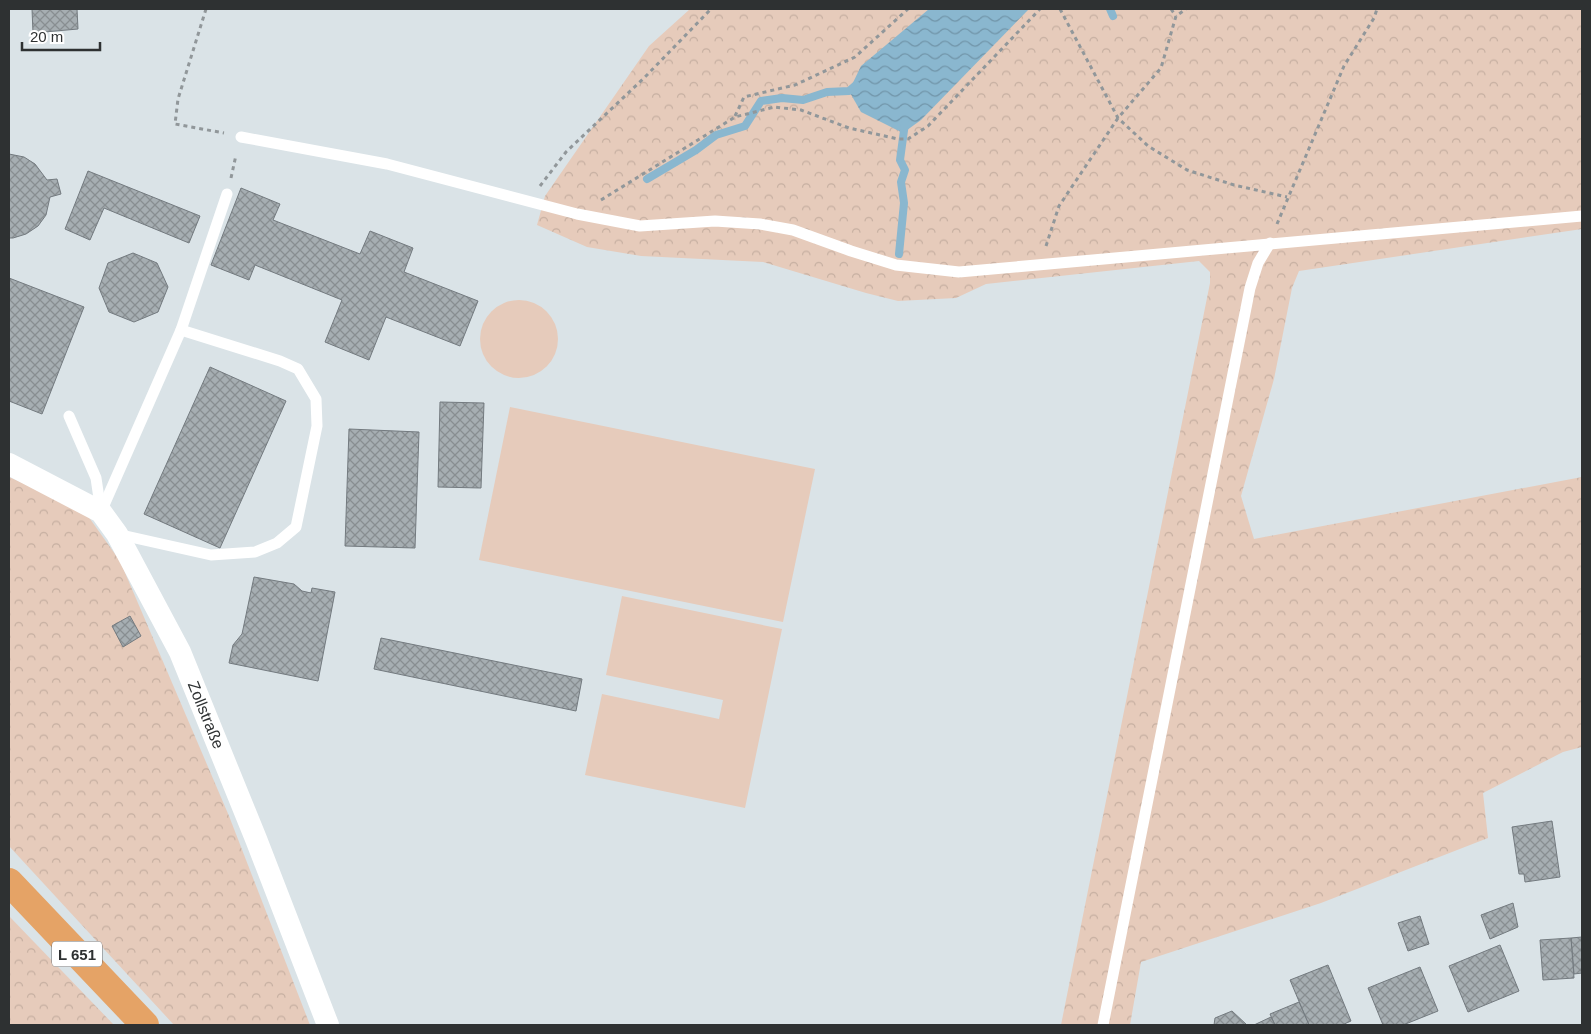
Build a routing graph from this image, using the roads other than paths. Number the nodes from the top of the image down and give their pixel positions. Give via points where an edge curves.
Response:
1 (241, 137) road end
2 (227, 194) road end
3 (1582, 216) edge
4 (1270, 243) junction
5 (181, 330) junction
6 (69, 416) dead end
7 (9, 464) edge
8 (101, 512) junction
9 (117, 534) junction
10 (9, 882) edge
11 (145, 1025) edge
12 (328, 1025) edge
13 (1103, 1025) edge

1 - 4 lane via 387,164 577,214 640,226 716,221 760,224 793,230 896,265 959,272
2 - 5 lane
3 - 4 lane
4 - 13 lane via 1250,288
5 - 8 lane
5 - 9 lane via 298,369 316,399 317,426 296,527 277,543 255,552 211,555
6 - 8 lane via 96,478
7 - 8 street, Zollstraße
8 - 9 street, Zollstraße
9 - 12 street, Zollstraße via 180,652
10 - 11 main road, L 651

